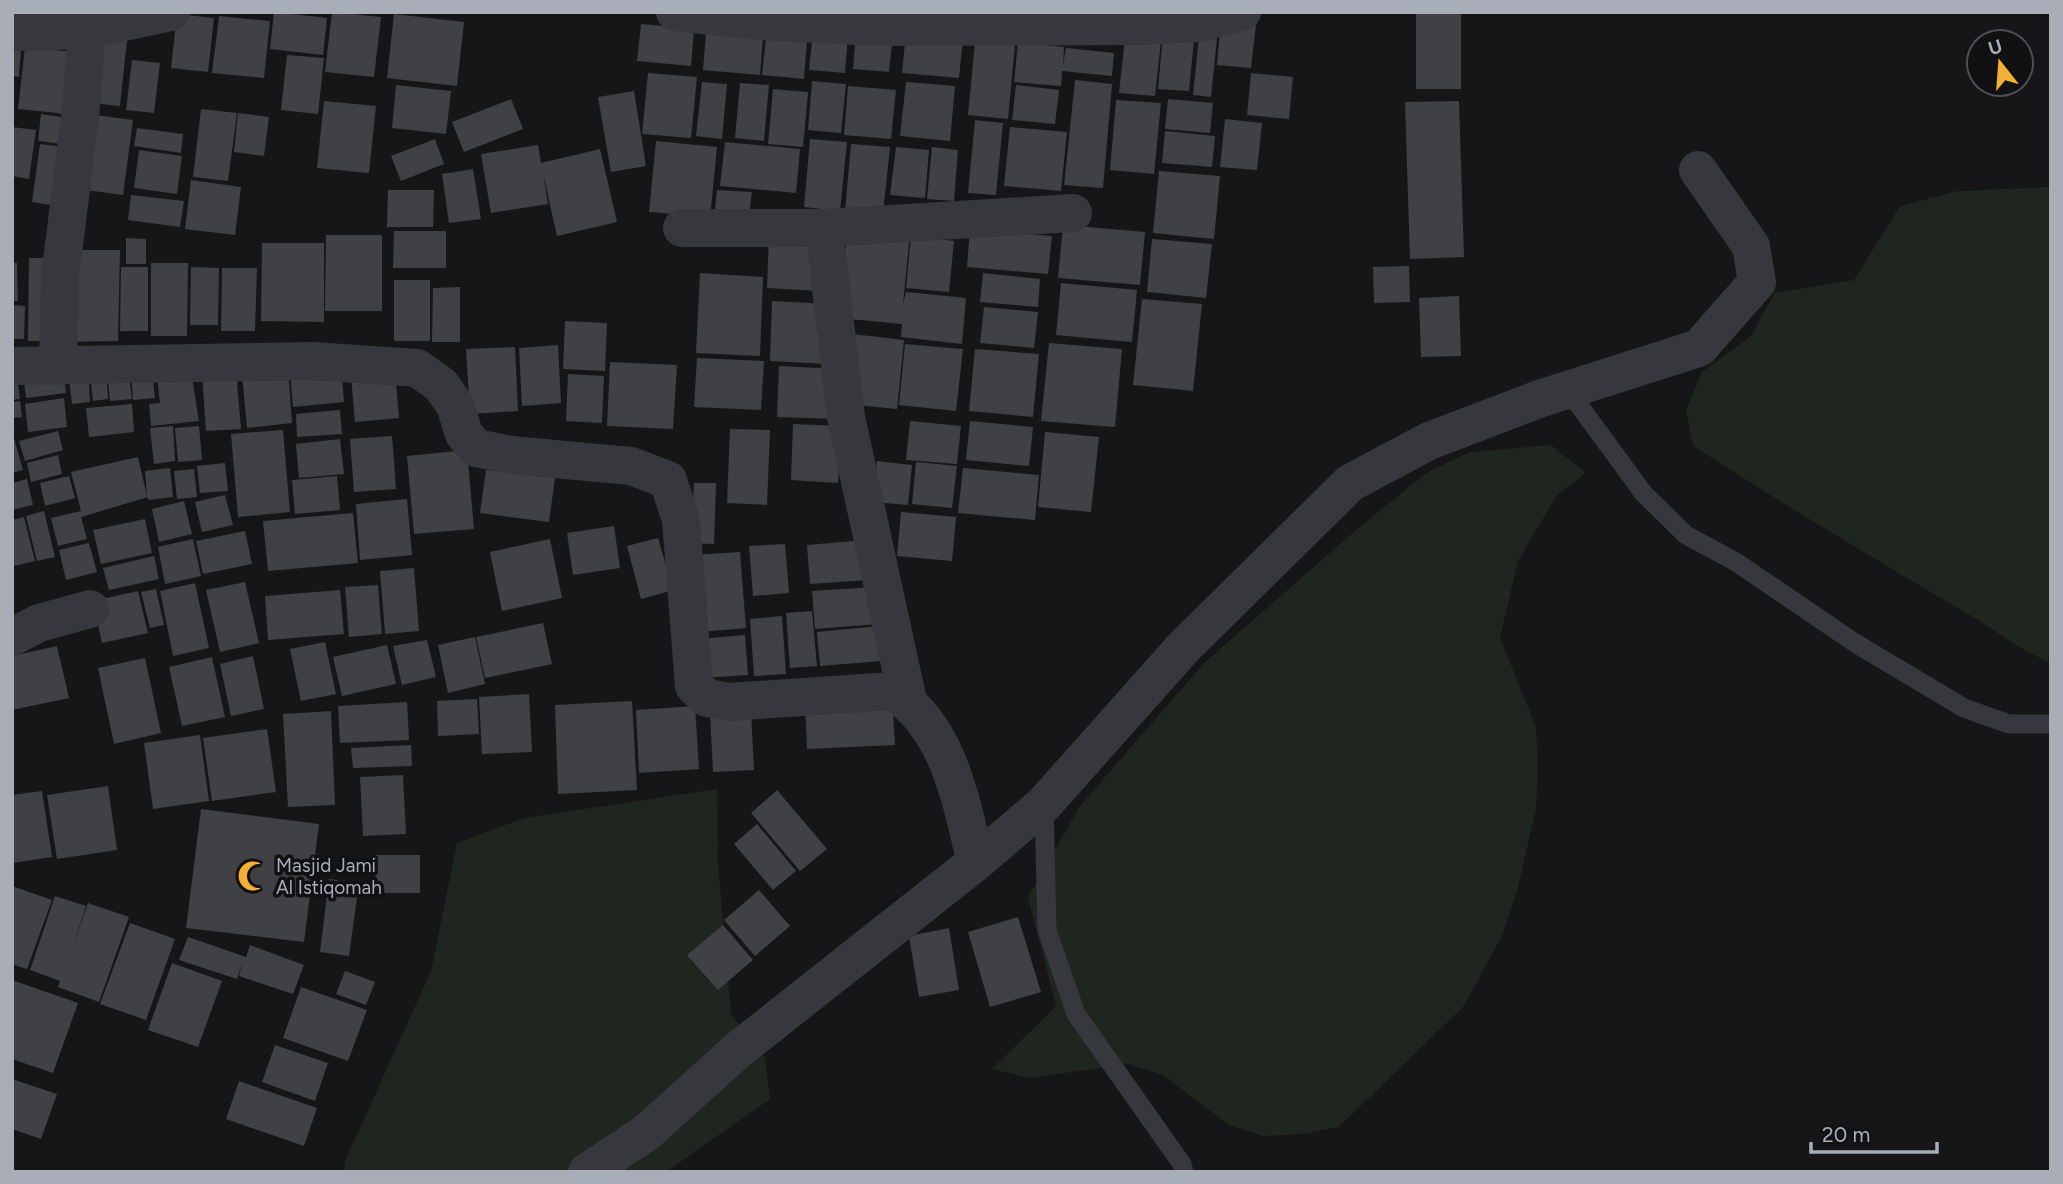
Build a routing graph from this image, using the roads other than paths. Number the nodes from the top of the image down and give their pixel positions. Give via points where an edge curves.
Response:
1 (171, 12) edge
2 (675, 12) edge
3 (1242, 12) edge
4 (87, 30) junction
5 (12, 32) edge
6 (1698, 170) dead end
7 (1073, 213) dead end
8 (682, 228) dead end
9 (824, 228) junction
10 (58, 363) junction
11 (12, 366) edge
12 (1567, 389) junction
13 (90, 609) dead end
14 (12, 638) edge
15 (908, 701) junction
16 (2051, 724) edge
17 (1044, 804) junction
18 (976, 862) junction
19 (587, 1172) edge
20 (1184, 1172) edge

1 - 4 street
2 - 3 street via 877,27 1163,25 1201,23
4 - 5 street
4 - 10 street via 60,277
6 - 12 street via 1751,246 1757,282 1699,348
7 - 9 street
8 - 9 street
9 - 15 street via 846,417
10 - 11 street
10 - 15 street via 312,361 417,368 441,385 455,405 464,434 476,448 631,466 668,481 681,520 694,686 700,694 729,702 893,691
12 - 16 lane via 1644,494 1686,535 1964,708 2009,724
12 - 17 street via 1429,441 1350,483 1182,649
13 - 14 street via 38,623
15 - 18 street via 934,730 954,776
17 - 18 street
17 - 20 lane via 1047,930 1076,1014
18 - 19 street via 738,1050 646,1133

